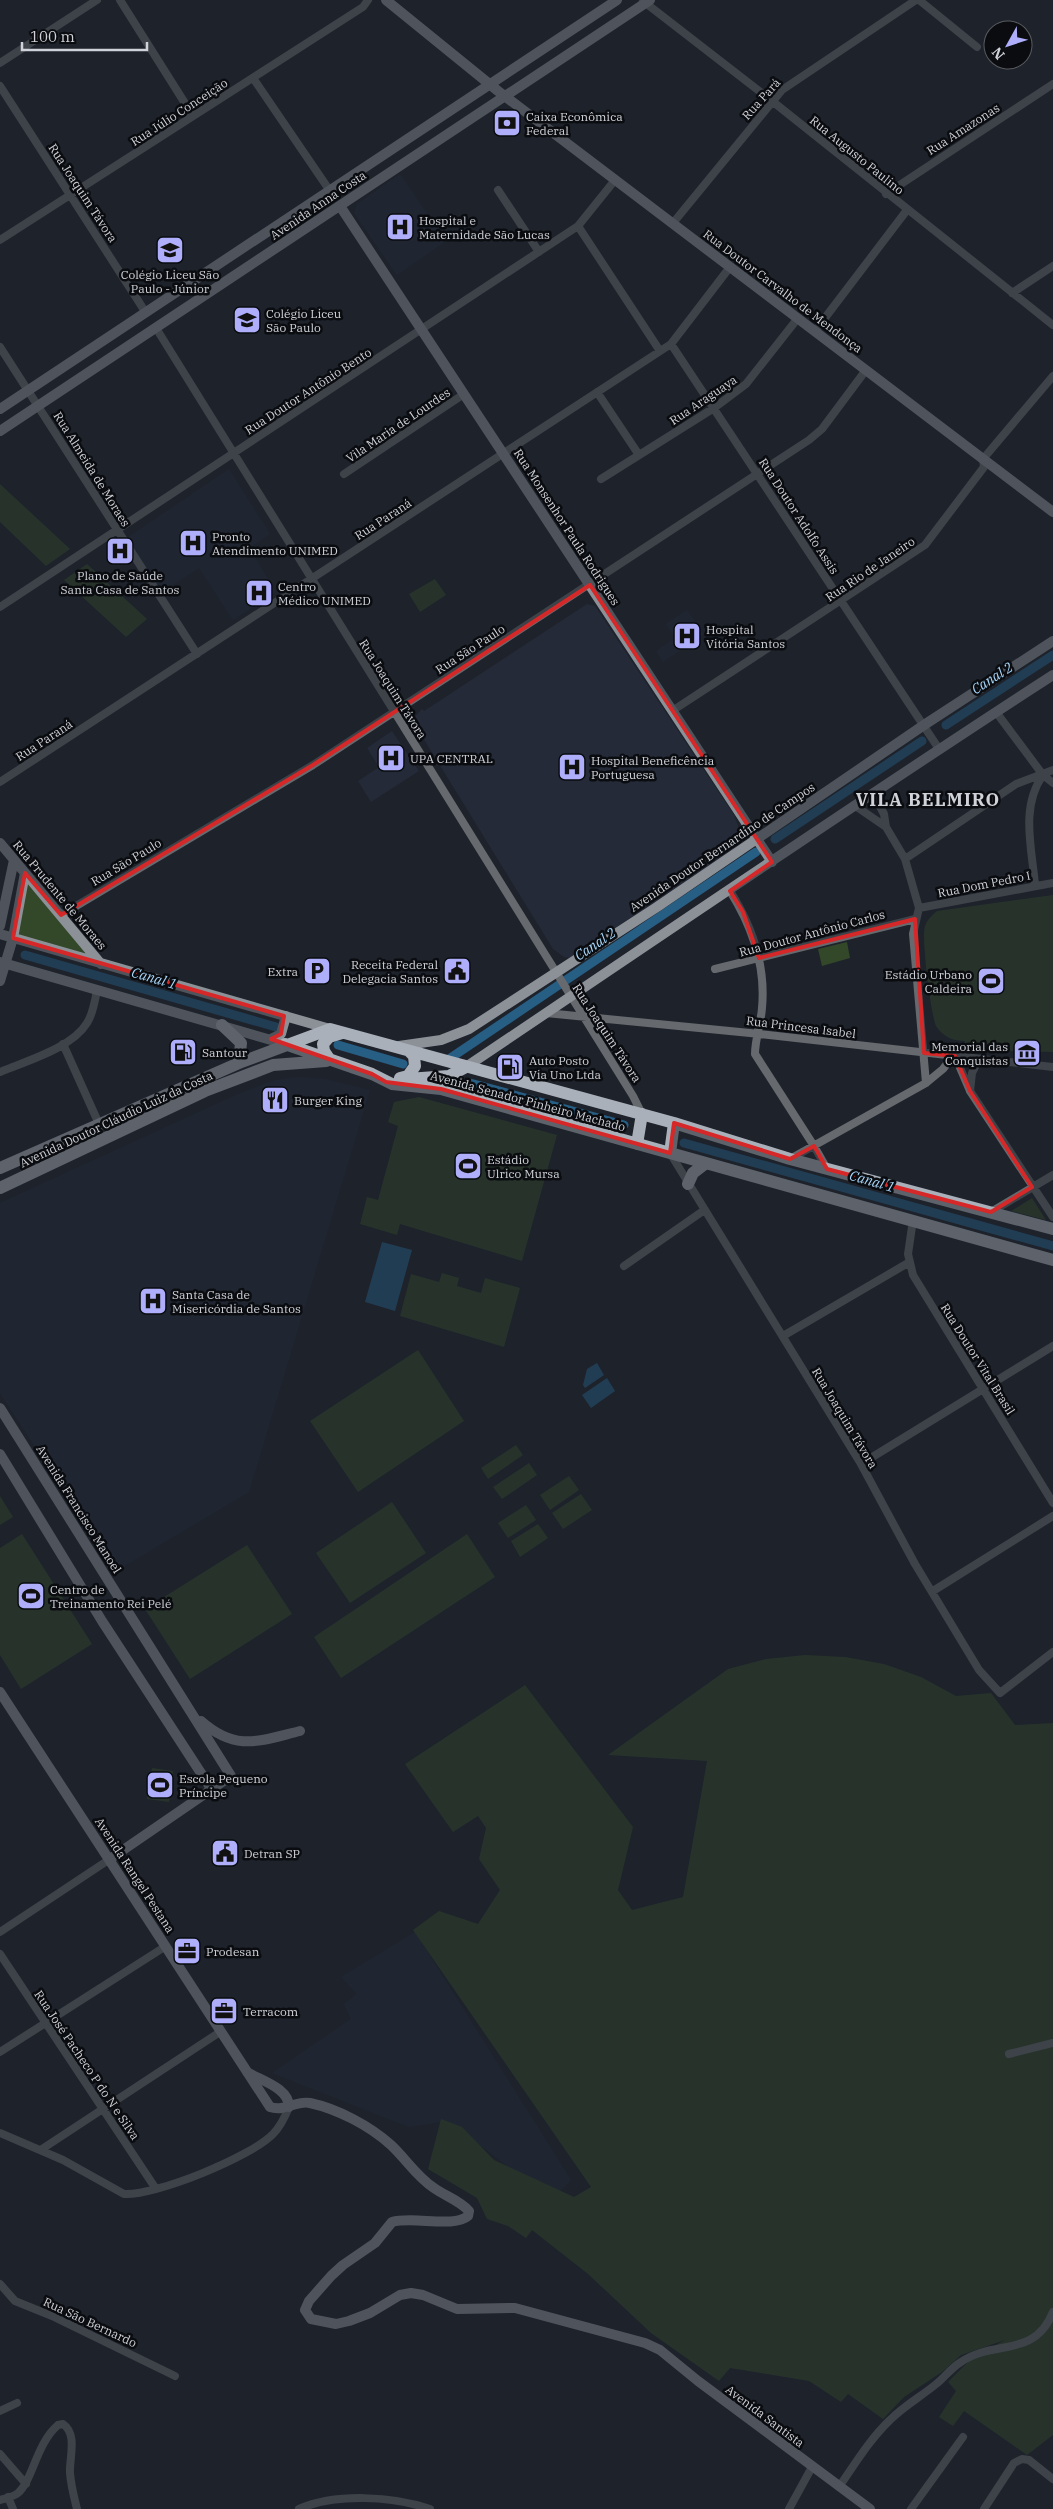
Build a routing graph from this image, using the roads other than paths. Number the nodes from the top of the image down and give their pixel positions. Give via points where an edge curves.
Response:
1 (97, 0) edge
2 (120, 0) edge
3 (368, 0) edge
4 (386, 0) edge
5 (617, 0) edge
6 (918, 0) edge
7 (646, 1) edge
8 (906, 3) edge
9 (977, 47) dead end
10 (0, 63) edge
11 (253, 78) junction
12 (1053, 84) edge
13 (0, 86) edge
14 (498, 90) junction
15 (772, 101) junction
16 (193, 116) junction
17 (615, 180) junction
18 (498, 190) dead end
19 (330, 191) junction
20 (886, 194) junction
21 (70, 195) junction
22 (340, 206) junction
23 (907, 210) junction
24 (673, 223) junction
25 (578, 226) junction
26 (0, 240) edge
27 (540, 252) junction
28 (1053, 266) edge
29 (730, 267) junction
30 (1012, 293) junction
31 (146, 313) junction
32 (798, 318) junction
33 (1053, 325) edge
34 (156, 328) junction
35 (422, 330) junction
36 (815, 331) junction
37 (671, 344) junction
38 (0, 347) edge
39 (660, 351) junction
40 (866, 370) junction
41 (1052, 381) edge
42 (28, 390) junction
43 (597, 392) junction
44 (464, 394) junction
45 (38, 406) junction
46 (0, 408) edge
47 (714, 408) junction
48 (0, 431) edge
49 (234, 454) junction
50 (503, 454) junction
51 (639, 454) junction
52 (983, 459) junction
53 (757, 473) junction
54 (344, 474) dead end
55 (602, 479) dead end
56 (1053, 512) edge
57 (117, 530) junction
58 (312, 580) junction
59 (590, 585) junction
60 (841, 602) junction
61 (0, 607) edge
62 (1053, 641) edge
63 (197, 654) junction
64 (1053, 675) edge
65 (672, 711) junction
66 (996, 712) junction
67 (394, 713) junction
68 (924, 725) junction
69 (940, 749) junction
70 (1053, 770) edge
71 (1043, 775) junction
72 (0, 782) edge
73 (1053, 783) edge
74 (881, 787) junction
75 (854, 805) junction
76 (886, 827) junction
77 (757, 840) junction
78 (0, 843) edge
79 (905, 859) junction
80 (14, 860) junction
81 (772, 862) junction
82 (25, 873) junction
83 (1053, 883) edge
84 (1035, 885) junction
85 (730, 891) junction
86 (919, 908) junction
87 (61, 915) junction
88 (915, 919) junction
89 (0, 926) edge
90 (0, 934) edge
91 (13, 938) junction
92 (759, 958) junction
93 (2, 963) edge
94 (101, 964) junction
95 (715, 970) dead end
96 (557, 975) junction
97 (0, 981) edge
98 (97, 990) junction
99 (568, 994) junction
100 (546, 1013) junction
101 (286, 1016) junction
102 (582, 1016) junction
103 (222, 1026) junction
104 (330, 1029) junction
105 (344, 1033) junction
106 (759, 1034) junction
107 (271, 1039) junction
108 (64, 1044) junction
109 (285, 1044) junction
110 (394, 1047) junction
111 (410, 1052) junction
112 (924, 1053) junction
113 (954, 1056) junction
114 (979, 1059) junction
115 (331, 1061) junction
116 (239, 1063) junction
117 (466, 1067) junction
118 (1053, 1067) edge
119 (0, 1072) edge
120 (372, 1074) junction
121 (397, 1078) junction
122 (926, 1083) junction
123 (970, 1091) junction
124 (642, 1114) junction
125 (674, 1123) junction
126 (99, 1124) junction
127 (637, 1144) junction
128 (814, 1146) junction
129 (670, 1153) junction
130 (790, 1159) junction
131 (706, 1163) junction
132 (0, 1168) edge
133 (826, 1169) junction
134 (1053, 1175) edge
135 (688, 1184) junction
136 (1032, 1187) junction
137 (0, 1188) edge
138 (704, 1211) junction
139 (990, 1212) junction
140 (1053, 1218) edge
141 (913, 1220) junction
142 (1053, 1229) edge
143 (1053, 1260) edge
144 (908, 1263) junction
145 (624, 1266) dead end
146 (783, 1336) junction
147 (1053, 1346) edge
148 (984, 1388) junction
149 (0, 1408) edge
150 (0, 1454) edge
151 (861, 1464) junction
152 (1053, 1503) edge
153 (1053, 1516) edge
154 (933, 1591) junction
155 (1053, 1652) edge
156 (0, 1692) edge
157 (193, 1715) junction
158 (300, 1731) dead end
159 (214, 1788) junction
160 (110, 1859) junction
161 (0, 1932) edge
162 (166, 1946) junction
163 (0, 1954) edge
164 (45, 2023) junction
165 (220, 2032) junction
166 (1053, 2043) edge
167 (0, 2052) edge
168 (1009, 2054) dead end
169 (247, 2072) junction
170 (289, 2107) junction
171 (103, 2110) junction
172 (0, 2133) edge
173 (42, 2149) junction
174 (156, 2189) junction
175 (0, 2284) edge
176 (1053, 2312) edge
177 (175, 2376) dead end
178 (17, 2403) dead end
179 (0, 2411) edge
180 (963, 2437) dead end
181 (0, 2454) edge
182 (812, 2467) junction
183 (1053, 2479) edge
184 (26, 2484) junction
185 (839, 2487) junction
186 (8, 2497) junction
187 (0, 2500) edge
188 (13, 2509) edge
189 (77, 2509) edge
190 (298, 2509) edge
191 (430, 2509) edge
192 (789, 2509) edge
193 (870, 2509) edge
194 (911, 2509) edge
195 (984, 2509) edge

1 - 10 street
2 - 16 street
3 - 11 street, Rua Júlio Conceição via 363,7
4 - 14 main road, Rua Doutor Carvalho de Mendonça
5 - 14 main road, Avenida Anna Costa
6 - 8 street, Rua Pará
6 - 9 street
7 - 14 main road, Avenida Anna Costa
7 - 15 street, Rua Augusto Paulino
8 - 15 street, Rua Pará via 786,87
11 - 16 street, Rua Júlio Conceição
11 - 19 street
12 - 20 street, Rua Amazonas
13 - 21 street, Rua Joaquim Távora
14 - 17 main road, Rua Doutor Carvalho de Mendonça
14 - 19 main road, Avenida Anna Costa
14 - 22 main road, Avenida Anna Costa
15 - 20 street, Rua Augusto Paulino
15 - 24 street, Rua Pará
16 - 21 street, Rua Júlio Conceição
17 - 24 main road, Rua Doutor Carvalho de Mendonça
17 - 25 street, Rua Doutor Antônio Bento
18 - 27 street
19 - 31 main road, Avenida Anna Costa
20 - 23 street, Rua Augusto Paulino
21 - 26 street, Rua Júlio Conceição
21 - 31 street, Rua Joaquim Távora
22 - 34 main road, Avenida Anna Costa
22 - 35 main road, Rua Monsenhor Paula Rodrigues
23 - 30 street, Rua Augusto Paulino
23 - 36 street
24 - 29 main road, Rua Doutor Carvalho de Mendonça
25 - 27 street, Rua Doutor Antônio Bento
25 - 39 street
27 - 35 street, Rua Doutor Antônio Bento
28 - 30 street
29 - 32 main road, Rua Doutor Carvalho de Mendonça
29 - 37 street, Rua Paraná
30 - 33 street, Rua Augusto Paulino
31 - 34 main road
31 - 42 main road, Avenida Anna Costa
32 - 36 main road, Rua Doutor Carvalho de Mendonça
32 - 47 street, Rua Araguaya via 746,384
34 - 45 main road, Avenida Anna Costa
34 - 49 street, Rua Joaquim Távora
35 - 44 main road, Rua Monsenhor Paula Rodrigues
35 - 49 street, Rua Doutor Antônio Bento
36 - 40 main road, Rua Doutor Carvalho de Mendonça
37 - 39 street, Rua Paraná
37 - 47 street, Rua Doutor Adolfo Assis
38 - 42 street, Rua Almeida de Moraes
39 - 43 street, Rua Paraná
40 - 52 main road, Rua Doutor Carvalho de Mendonça
40 - 53 street, Rua São Paulo via 816,435
41 - 52 street, Rua Rio de Janeiro
42 - 45 street, Rua Almeida de Moraes
42 - 46 main road, Avenida Anna Costa
43 - 50 street, Rua Paraná
43 - 51 street
44 - 50 main road, Rua Monsenhor Paula Rodrigues
44 - 54 street, Vila Maria de Lourdes
45 - 48 main road, Avenida Anna Costa
45 - 57 street, Rua Almeida de Moraes
47 - 51 street, Rua Araguaya
47 - 53 street, Rua Doutor Adolfo Assis
49 - 57 street, Rua Doutor Antônio Bento
49 - 58 street, Rua Joaquim Távora
50 - 58 street, Rua Paraná
50 - 59 main road, Rua Monsenhor Paula Rodrigues
51 - 55 street, Rua Araguaya
52 - 56 main road, Rua Doutor Carvalho de Mendonça
52 - 60 street, Rua Rio de Janeiro via 984,466 925,545
53 - 59 street, Rua São Paulo
53 - 60 street, Rua Doutor Adolfo Assis
57 - 61 street, Rua Doutor Antônio Bento
57 - 63 street, Rua Almeida de Moraes
58 - 63 street, Rua Paraná
58 - 67 street, Rua Joaquim Távora
59 - 65 main road, Rua Monsenhor Paula Rodrigues
59 - 67 street, Rua São Paulo
60 - 65 street, Rua Rio de Janeiro
60 - 68 street, Rua Doutor Adolfo Assis
62 - 68 main road, Avenida Doutor Bernardino de Campos
63 - 72 street, Rua Paraná
64 - 66 main road
65 - 77 main road, Rua Monsenhor Paula Rodrigues
66 - 69 main road
66 - 71 street
67 - 87 street, Rua São Paulo
67 - 96 street, Rua Joaquim Távora
68 - 69 street, Rua Doutor Adolfo Assis
68 - 77 main road, Avenida Doutor Bernardino de Campos
69 - 74 main road
70 - 71 street
71 - 73 street
71 - 79 street via 1016,784
71 - 84 street via 1030,802
74 - 75 main road
74 - 76 street via 876,800 884,814
75 - 76 street
75 - 81 main road
76 - 79 street
77 - 81 main road, Rua Monsenhor Paula Rodrigues
77 - 96 main road, Avenida Doutor Bernardino de Campos
78 - 80 main road, Rua Prudente de Moraes
79 - 86 street
80 - 82 main road, Rua Prudente de Moraes
80 - 89 main road
81 - 85 main road
82 - 87 main road, Rua Prudente de Moraes
82 - 91 main road
83 - 84 street, Rua Dom Pedro I
84 - 86 street, Rua Dom Pedro I
85 - 92 street via 743,912
85 - 99 main road
86 - 88 street
87 - 94 main road, Rua Prudente de Moraes
88 - 92 street, Rua Doutor Antônio Carlos
88 - 112 street via 913,934
90 - 91 main road, Avenida Senador Pinheiro Machado
91 - 93 main road
91 - 94 main road, Avenida Senador Pinheiro Machado
92 - 95 street, Rua Doutor Antônio Carlos
92 - 106 street via 763,998
93 - 97 main road
93 - 98 main road, Avenida Senador Pinheiro Machado
94 - 101 main road, Avenida Senador Pinheiro Machado
96 - 99 street, Rua Joaquim Távora
96 - 110 main road, Avenida Doutor Bernardino de Campos via 468,1029 441,1040
98 - 103 main road, Avenida Senador Pinheiro Machado
98 - 108 street via 88,1023
99 - 100 main road
99 - 102 street, Rua Joaquim Távora
100 - 102 street, Rua Princesa Isabel
100 - 117 main road
101 - 104 main road, Avenida Senador Pinheiro Machado
101 - 107 main road via 281,1034
102 - 106 street, Rua Princesa Isabel
102 - 124 street, Rua Joaquim Távora
103 - 107 main road, Avenida Senador Pinheiro Machado
103 - 116 main road via 241,1043
104 - 105 main road, Avenida Senador Pinheiro Machado
104 - 109 main road, Avenida Doutor Cláudio Luiz da Costa
105 - 110 main road, Avenida Senador Pinheiro Machado
105 - 115 main road via 329,1037 323,1044
106 - 112 street, Rua Princesa Isabel
106 - 128 street via 755,1046 758,1060
107 - 109 main road, Avenida Senador Pinheiro Machado
108 - 119 street
108 - 126 street
109 - 115 main road, Avenida Senador Pinheiro Machado
109 - 116 main road, Avenida Doutor Cláudio Luiz da Costa
110 - 111 main road, Avenida Senador Pinheiro Machado
111 - 117 main road, Avenida Senador Pinheiro Machado
111 - 121 main road via 416,1062 413,1072
112 - 113 street, Rua Princesa Isabel
112 - 122 street
113 - 114 street, Rua Princesa Isabel
113 - 122 street via 937,1076
113 - 123 street
114 - 118 street, Rua Princesa Isabel
114 - 123 street via 972,1073
115 - 120 main road, Avenida Senador Pinheiro Machado
115 - 137 main road, Avenida Doutor Cláudio Luiz da Costa via 288,1063 265,1068 205,1091
116 - 126 main road, Avenida Doutor Cláudio Luiz da Costa
117 - 121 main road via 449,1076 412,1080
117 - 124 main road, Avenida Senador Pinheiro Machado
120 - 121 main road
120 - 127 main road, Avenida Senador Pinheiro Machado via 392,1084 441,1090
122 - 128 street
123 - 136 street
124 - 125 main road, Avenida Senador Pinheiro Machado
124 - 127 main road
125 - 129 main road
125 - 130 main road, Avenida Senador Pinheiro Machado
126 - 132 main road, Avenida Doutor Cláudio Luiz da Costa
127 - 129 main road, Avenida Senador Pinheiro Machado
128 - 130 street
128 - 133 street
129 - 131 main road, Avenida Senador Pinheiro Machado
129 - 135 street, Rua Joaquim Távora
130 - 133 main road, Avenida Senador Pinheiro Machado
131 - 135 main road via 693,1173
131 - 141 main road, Avenida Senador Pinheiro Machado
133 - 139 main road, Avenida Senador Pinheiro Machado
134 - 136 street
135 - 138 street, Rua Joaquim Távora
136 - 139 street
136 - 140 street
138 - 145 street
138 - 146 street, Rua Joaquim Távora
139 - 142 main road, Avenida Senador Pinheiro Machado
141 - 143 main road, Avenida Senador Pinheiro Machado
141 - 144 street
144 - 146 street
144 - 148 street, Rua Doutor Vital Brasil
146 - 151 street, Rua Joaquim Távora
147 - 148 street
148 - 151 street
148 - 152 street, Rua Doutor Vital Brasil
149 - 157 main road, Avenida Francisco Manoel
150 - 159 main road via 102,1621
151 - 154 street, Rua Joaquim Távora
153 - 154 street
154 - 155 street, Rua Joaquim Távora via 980,1670 1000,1694
156 - 160 main road, Avenida Rangel Pestana
157 - 158 main road via 218,1736 236,1742 258,1742
157 - 159 main road, Avenida Francisco Manoel via 228,1778
159 - 160 main road
160 - 161 street
160 - 162 main road, Avenida Rangel Pestana
162 - 164 street
162 - 165 main road, Avenida Rangel Pestana
163 - 164 street, Rua José Pacheco P do N e Silva
164 - 167 street
164 - 171 street, Rua José Pacheco P do N e Silva
165 - 169 main road, Avenida Rangel Pestana
165 - 171 street
166 - 168 street
169 - 170 main road via 283,2091 289,2099
169 - 170 main road, Avenida Rangel Pestana via 270,2107 278,2110
170 - 174 street via 273,2134 249,2152
170 - 182 main road, Avenida Santista via 300,2102 310,2103 346,2116 373,2131 428,2184 460,2203 470,2214 460,2221 416,2219 392,2222 375,2243 343,2265 309,2302 305,2310 312,2319 336,2324 349,2321 400,2295 411,2293 457,2309 515,2308 645,2343 660,2350
171 - 173 street
171 - 174 street, Rua José Pacheco P do N e Silva
172 - 173 street
173 - 174 street via 124,2194
175 - 177 street, Rua São Bernardo via 16,2301
176 - 185 street via 1039,2335 1019,2346 974,2354 906,2405 875,2436
178 - 179 street
180 - 194 street
181 - 184 street
182 - 185 main road, Avenida Santista
182 - 192 street
183 - 195 street via 1022,2458 1014,2463
184 - 186 street via 18,2493
184 - 189 street via 45,2439 63,2424 71,2438 70,2477
185 - 193 main road, Avenida Santista
186 - 187 street
186 - 188 street
190 - 191 street via 348,2497

